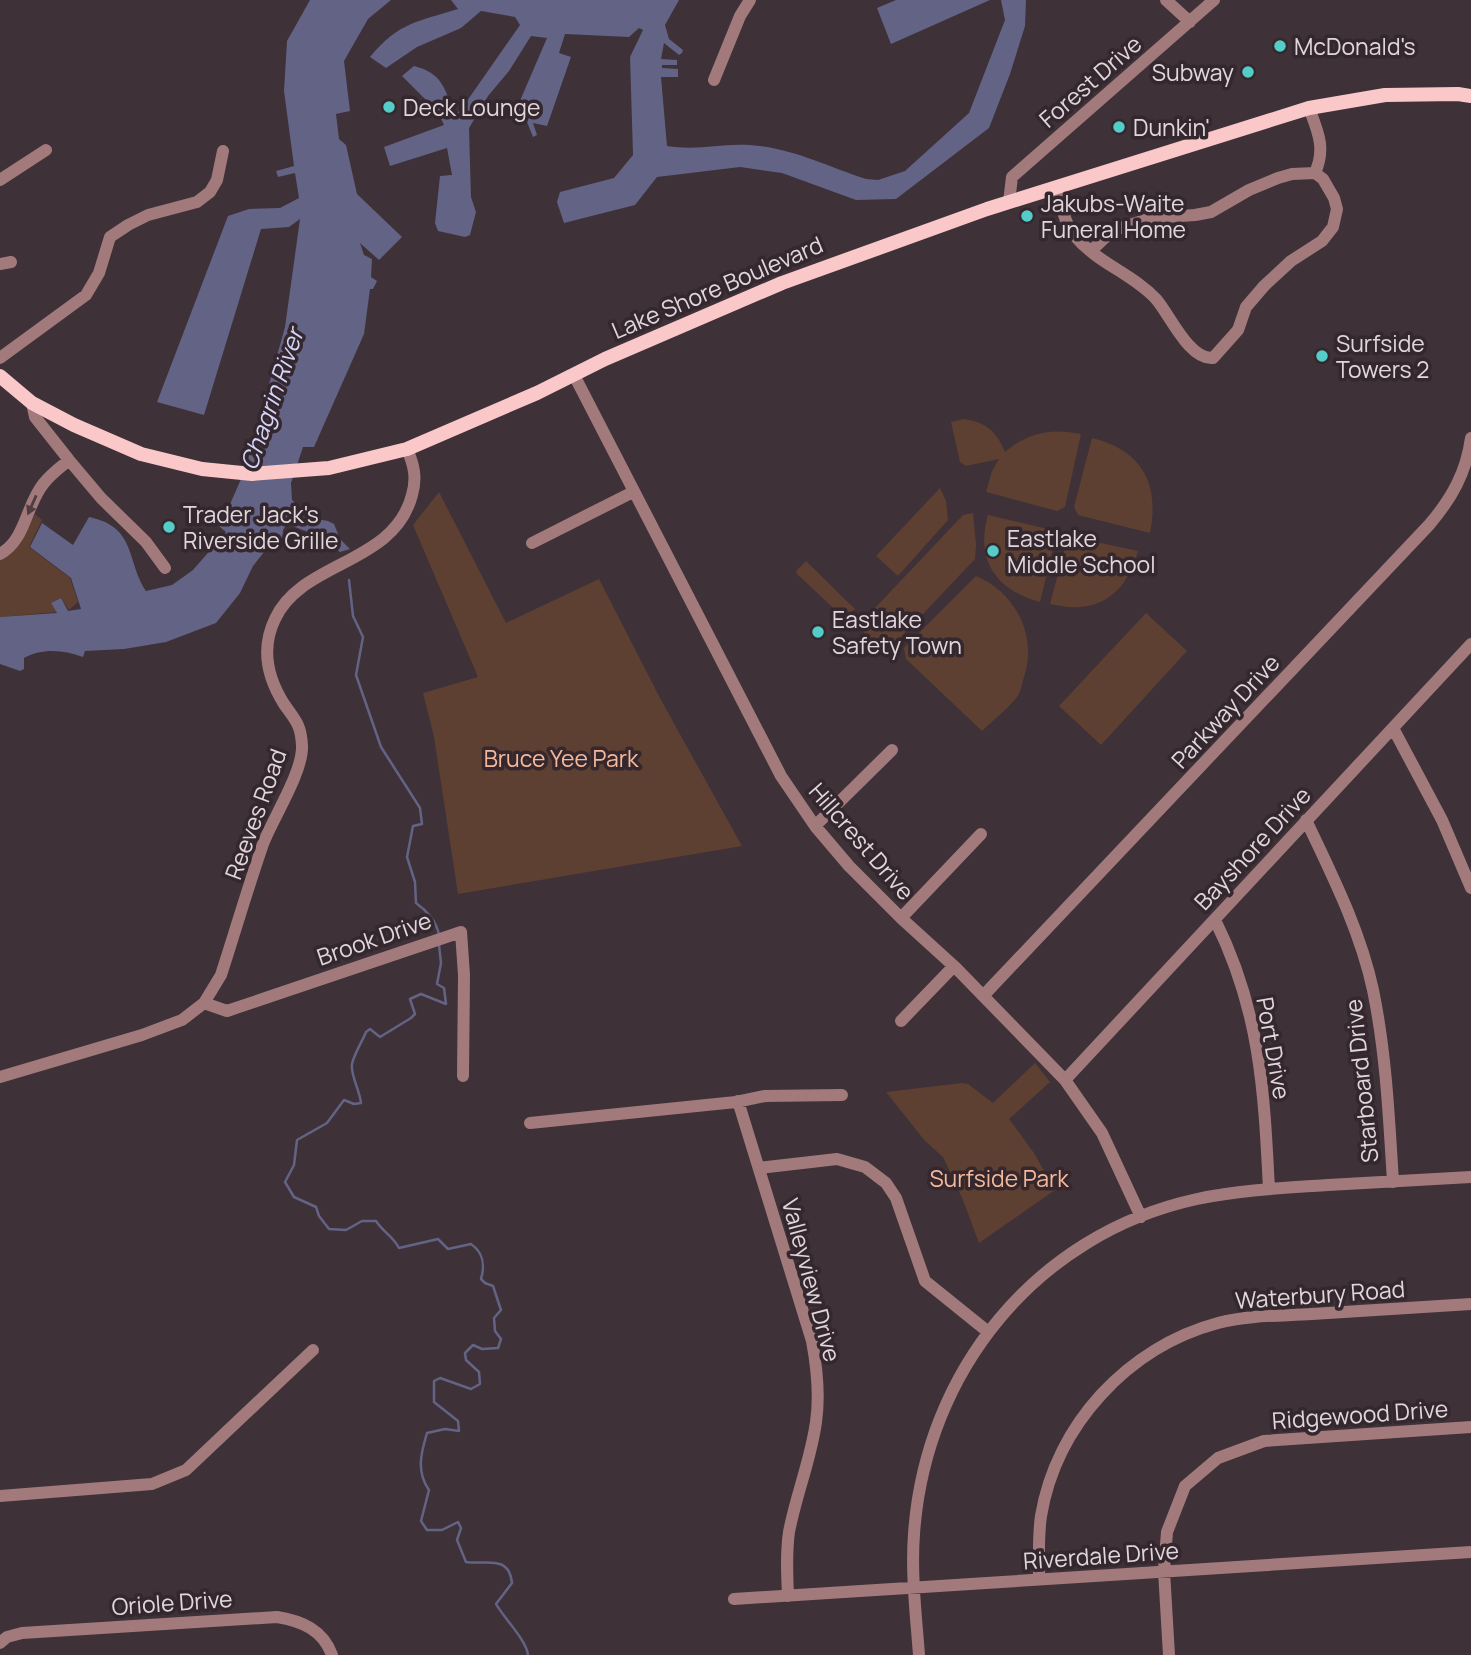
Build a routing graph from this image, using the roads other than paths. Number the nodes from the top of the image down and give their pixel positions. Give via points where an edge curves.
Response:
1 (750, 0) edge
2 (1166, 0) edge
3 (1212, 1) edge
4 (1190, 22) junction
5 (714, 80) dead end
6 (1471, 96) edge
7 (1309, 108) junction
8 (46, 150) dead end
9 (223, 151) dead end
10 (1315, 173) junction
11 (0, 180) edge
12 (1056, 187) junction
13 (1009, 202) junction
14 (1091, 251) junction
15 (0, 358) edge
16 (574, 375) junction
17 (0, 377) edge
18 (32, 403) junction
19 (1471, 438) edge
20 (407, 449) junction
21 (69, 460) junction
22 (633, 492) junction
23 (532, 543) dead end
24 (0, 554) edge
25 (165, 568) dead end
26 (1471, 644) edge
27 (1393, 728) junction
28 (892, 750) dead end
29 (1306, 820) junction
30 (815, 826) junction
31 (981, 834) dead end
32 (1471, 888) edge
33 (901, 918) junction
34 (1215, 920) junction
35 (954, 966) junction
36 (983, 996) junction
37 (204, 1003) junction
38 (901, 1021) dead end
39 (463, 1076) dead end
40 (0, 1077) edge
41 (1066, 1080) junction
42 (842, 1095) dead end
43 (738, 1101) junction
44 (530, 1123) dead end
45 (759, 1168) junction
46 (1471, 1177) edge
47 (1392, 1182) junction
48 (1269, 1189) junction
49 (1141, 1217) junction
50 (1471, 1304) edge
51 (987, 1331) junction
52 (313, 1350) dead end
53 (1471, 1427) edge
54 (0, 1496) edge
55 (1471, 1552) edge
56 (1164, 1571) junction
57 (1039, 1579) junction
58 (914, 1588) junction
59 (788, 1596) junction
60 (734, 1599) dead end
61 (0, 1643) edge
62 (332, 1655) edge
63 (919, 1655) edge
64 (1169, 1655) edge

1 - 5 street
2 - 4 street
3 - 4 street, Forest Drive
4 - 13 street, Forest Drive via 1013,177
6 - 7 main road, Lake Shore Boulevard via 1385,94
7 - 10 street via 1322,147
7 - 12 main road, Lake Shore Boulevard
8 - 11 street
9 - 15 street via 211,192 197,202 148,215 110,237 99,273 86,295
10 - 14 street via 1278,178 1211,212 1152,218 1112,231
10 - 14 street via 1334,198 1333,227 1264,286 1245,307 1238,330 1213,358 1200,356 1155,299
12 - 13 main road, Lake Shore Boulevard
12 - 14 street via 1074,235
13 - 16 main road, Lake Shore Boulevard via 782,283
16 - 20 main road, Lake Shore Boulevard
16 - 22 street, Hillcrest Drive
17 - 18 main road, Lake Shore Boulevard
18 - 20 main road, Lake Shore Boulevard via 141,454 202,469 252,474 329,468
18 - 21 street via 35,417
19 - 36 street, Parkway Drive via 1462,476 1429,525
20 - 37 street, Reeves Road via 415,467 414,489 409,508 392,532 310,582 275,617 267,641 267,665 274,685 298,720 302,747 298,770 264,843 221,975
21 -> 24 street via 43,483 16,538
21 - 25 street
22 - 23 street
22 - 30 street, Hillcrest Drive via 780,776
26 - 27 street, Bayshore Drive
27 - 29 street, Bayshore Drive
27 - 32 street via 1442,820
28 - 30 street
29 - 34 street, Bayshore Drive
29 - 47 street, Starboard Drive via 1356,932 1372,989 1385,1065
30 - 33 street, Hillcrest Drive
31 - 33 street
33 - 35 street, Hillcrest Drive
34 - 41 street, Bayshore Drive
34 - 48 street, Port Drive via 1248,1004 1262,1071
35 - 36 street, Hillcrest Drive
35 - 38 street
36 - 41 street, Hillcrest Drive
37 - 39 street, Brook Drive via 227,1011 461,932
37 - 40 street, Reeves Road via 182,1020 142,1035
41 - 49 street, Hillcrest Drive via 1102,1133
42 - 43 street
43 - 44 street
43 - 45 street, Valleyview Drive
45 - 51 street via 837,1159 865,1167 886,1183 896,1198 925,1281
45 - 59 street, Valleyview Drive via 812,1342 818,1385 816,1424 789,1532
46 - 47 street
47 - 48 street
48 - 49 street via 1195,1200
49 - 51 street via 1102,1235 1046,1272
50 - 57 street, Waterbury Road via 1244,1318 1194,1331 1156,1350 1109,1386 1069,1437 1041,1517
51 - 58 street via 943,1406 930,1444 914,1533
52 - 54 street via 186,1470 152,1484
53 - 56 street, Ridgewood Drive via 1264,1441 1218,1458 1185,1486 1167,1532
55 - 56 street, Riverdale Drive
56 - 57 street, Riverdale Drive
56 - 64 street, Ridgewood Drive
57 - 58 street, Riverdale Drive
58 - 59 street, Riverdale Drive
58 - 63 street
59 - 60 street, Riverdale Drive
61 - 62 street, Oriole Drive via 22,1633 276,1617 297,1620 314,1630

